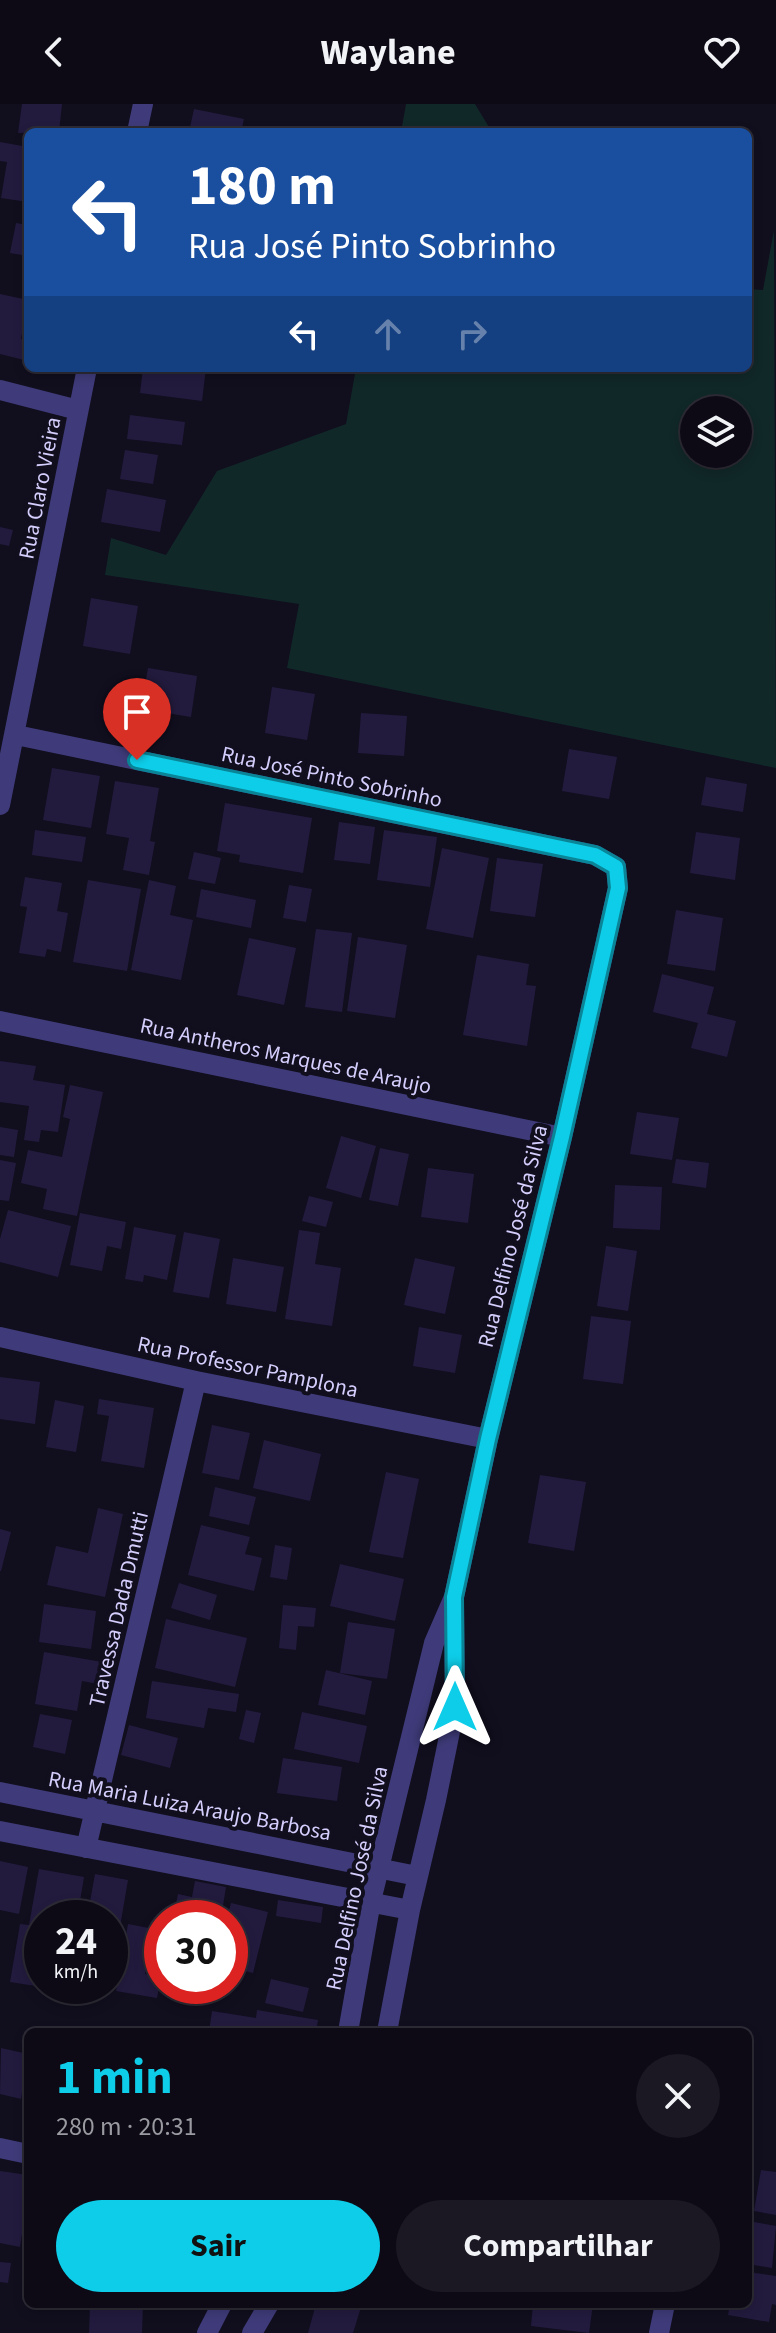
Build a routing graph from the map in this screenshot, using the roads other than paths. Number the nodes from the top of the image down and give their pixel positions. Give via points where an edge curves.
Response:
1 (143, 104) edge
2 (138, 128) edge
3 (86, 372) edge
4 (0, 390) edge
5 (78, 410) junction
6 (16, 735) junction
7 (0, 805) edge
8 (618, 888) joint
9 (0, 1021) edge
10 (562, 1137) junction
11 (0, 1337) edge
12 (196, 1381) junction
13 (488, 1439) junction
14 (454, 1597) junction
15 (0, 1792) edge
16 (95, 1810) junction
17 (0, 1831) edge
18 (237, 1838) junction
19 (86, 1848) junction
20 (380, 1867) junction
21 (228, 1874) junction
22 (417, 1876) junction
23 (371, 1901) junction
24 (410, 1910) junction
25 (349, 2028) edge
26 (388, 2028) edge
27 (0, 2148) edge
28 (24, 2153) edge
29 (220, 2308) edge
30 (267, 2308) edge
31 (664, 2308) edge
32 (207, 2333) edge
33 (252, 2333) edge
34 (659, 2333) edge

1 - 2 street
3 - 5 street, Rua Claro Vieira
4 - 5 street
5 - 6 street, Rua Claro Vieira
6 - 7 street, Rua Claro Vieira
6 - 8 street, Rua José Pinto Sobrinho via 595,855 616,867
8 - 10 street, Rua Delfino José da Silva
9 - 10 street, Rua Antheros Marques de Araujo
10 - 13 street, Rua Delfino José da Silva
11 - 12 street, Rua Professor Pamplona
12 - 13 street, Rua Professor Pamplona
12 - 16 street, Travessa Dada Dmutti
13 - 14 street, Rua Delfino José da Silva
14 - 20 street, Rua Delfino José da Silva via 434,1643
14 - 22 street, Rua Delfino José da Silva via 455,1707
15 - 16 street, Rua Maria Luiza Araujo Barbosa
16 - 18 street, Rua Maria Luiza Araujo Barbosa
16 - 19 street, Travessa Dada Dmutti
17 - 19 street
18 - 20 street, Rua Maria Luiza Araujo Barbosa
18 - 21 street
19 - 21 street
20 - 22 street, Rua Maria Luiza Araujo Barbosa
20 - 23 street, Rua Delfino José da Silva
21 - 23 street
22 - 24 street, Rua Delfino José da Silva
23 - 24 street
23 - 25 street, Rua Delfino José da Silva
24 - 26 street, Rua Delfino José da Silva
27 - 28 street
29 - 32 street
30 - 33 street
31 - 34 street

